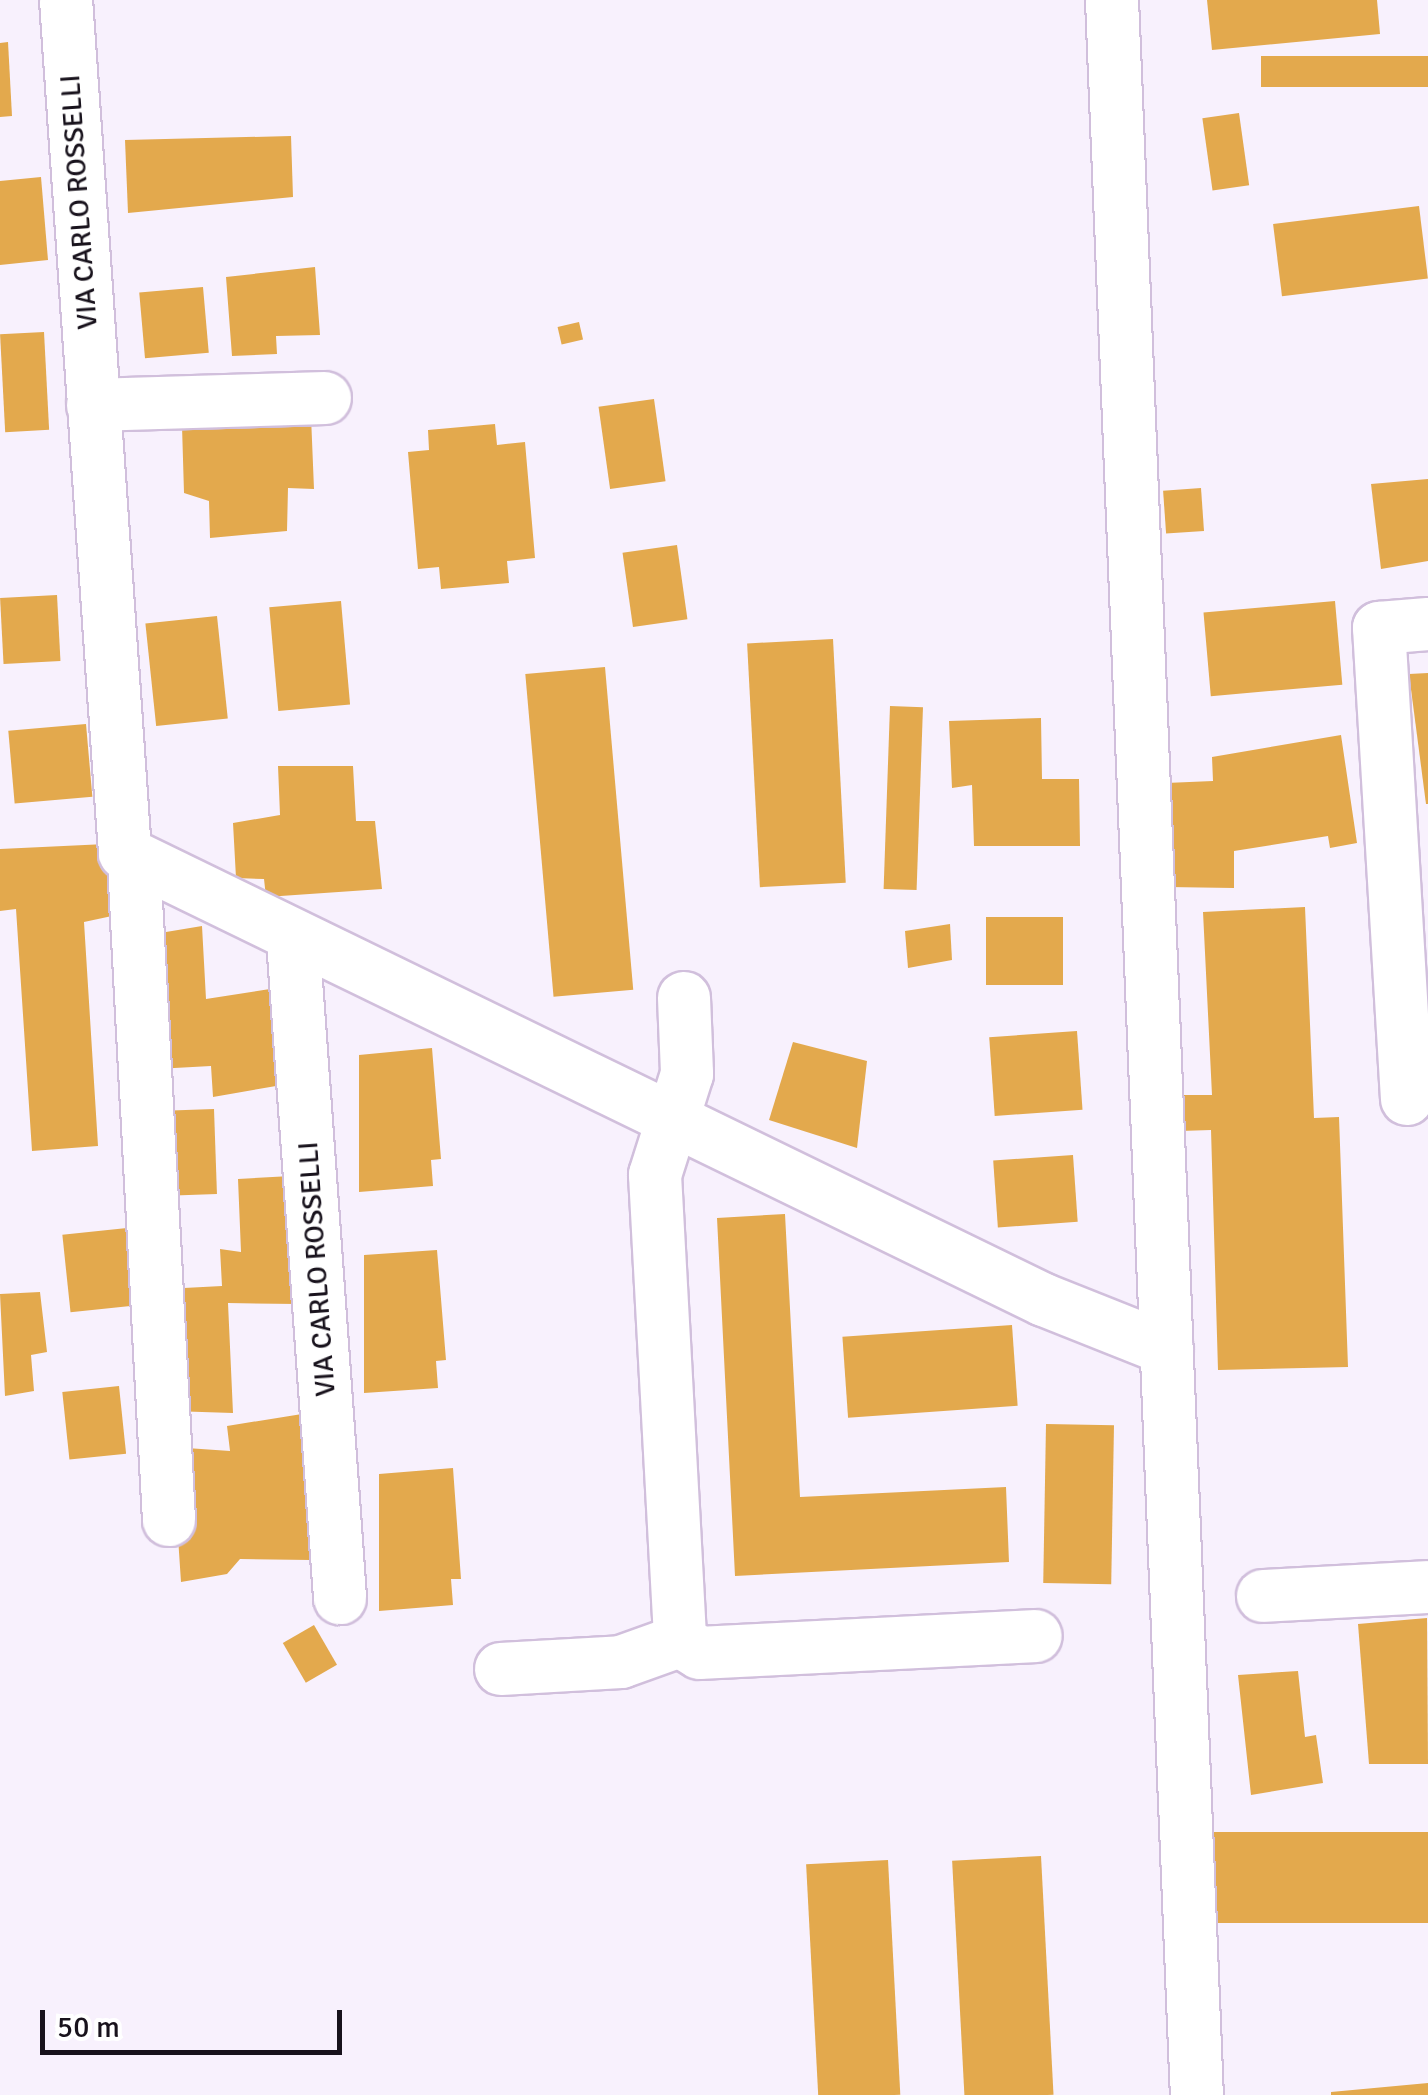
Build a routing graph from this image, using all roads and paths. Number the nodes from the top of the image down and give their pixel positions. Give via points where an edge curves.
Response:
1 (66, 0) edge
2 (1112, 0) edge
3 (325, 398) dead end
4 (93, 405) junction
5 (1428, 624) edge
6 (134, 863) junction
7 (293, 940) junction
8 (684, 998) dead end
9 (1407, 1099) dead end
10 (670, 1120) junction
11 (1166, 1348) junction
12 (170, 1520) dead end
13 (1428, 1587) edge
14 (1263, 1596) dead end
15 (340, 1598) dead end
16 (1036, 1636) dead end
17 (680, 1641) junction
18 (501, 1669) dead end
19 (1197, 2095) edge

1 - 4 street, VIA CARLO ROSSELLI
2 - 11 street
3 - 4 street
4 - 6 street, VIA CARLO ROSSELLI via 121,840
5 - 9 street via 1379,628
6 - 7 street
6 - 12 street, VIA CARLO ROSSELLI
7 - 10 street
7 - 15 street, VIA CARLO ROSSELLI
8 - 10 street via 690,1053
10 - 11 street via 1044,1300
10 - 17 street via 655,1176
11 - 19 street
13 - 14 street
16 - 17 street via 700,1653
17 - 18 street via 621,1662

